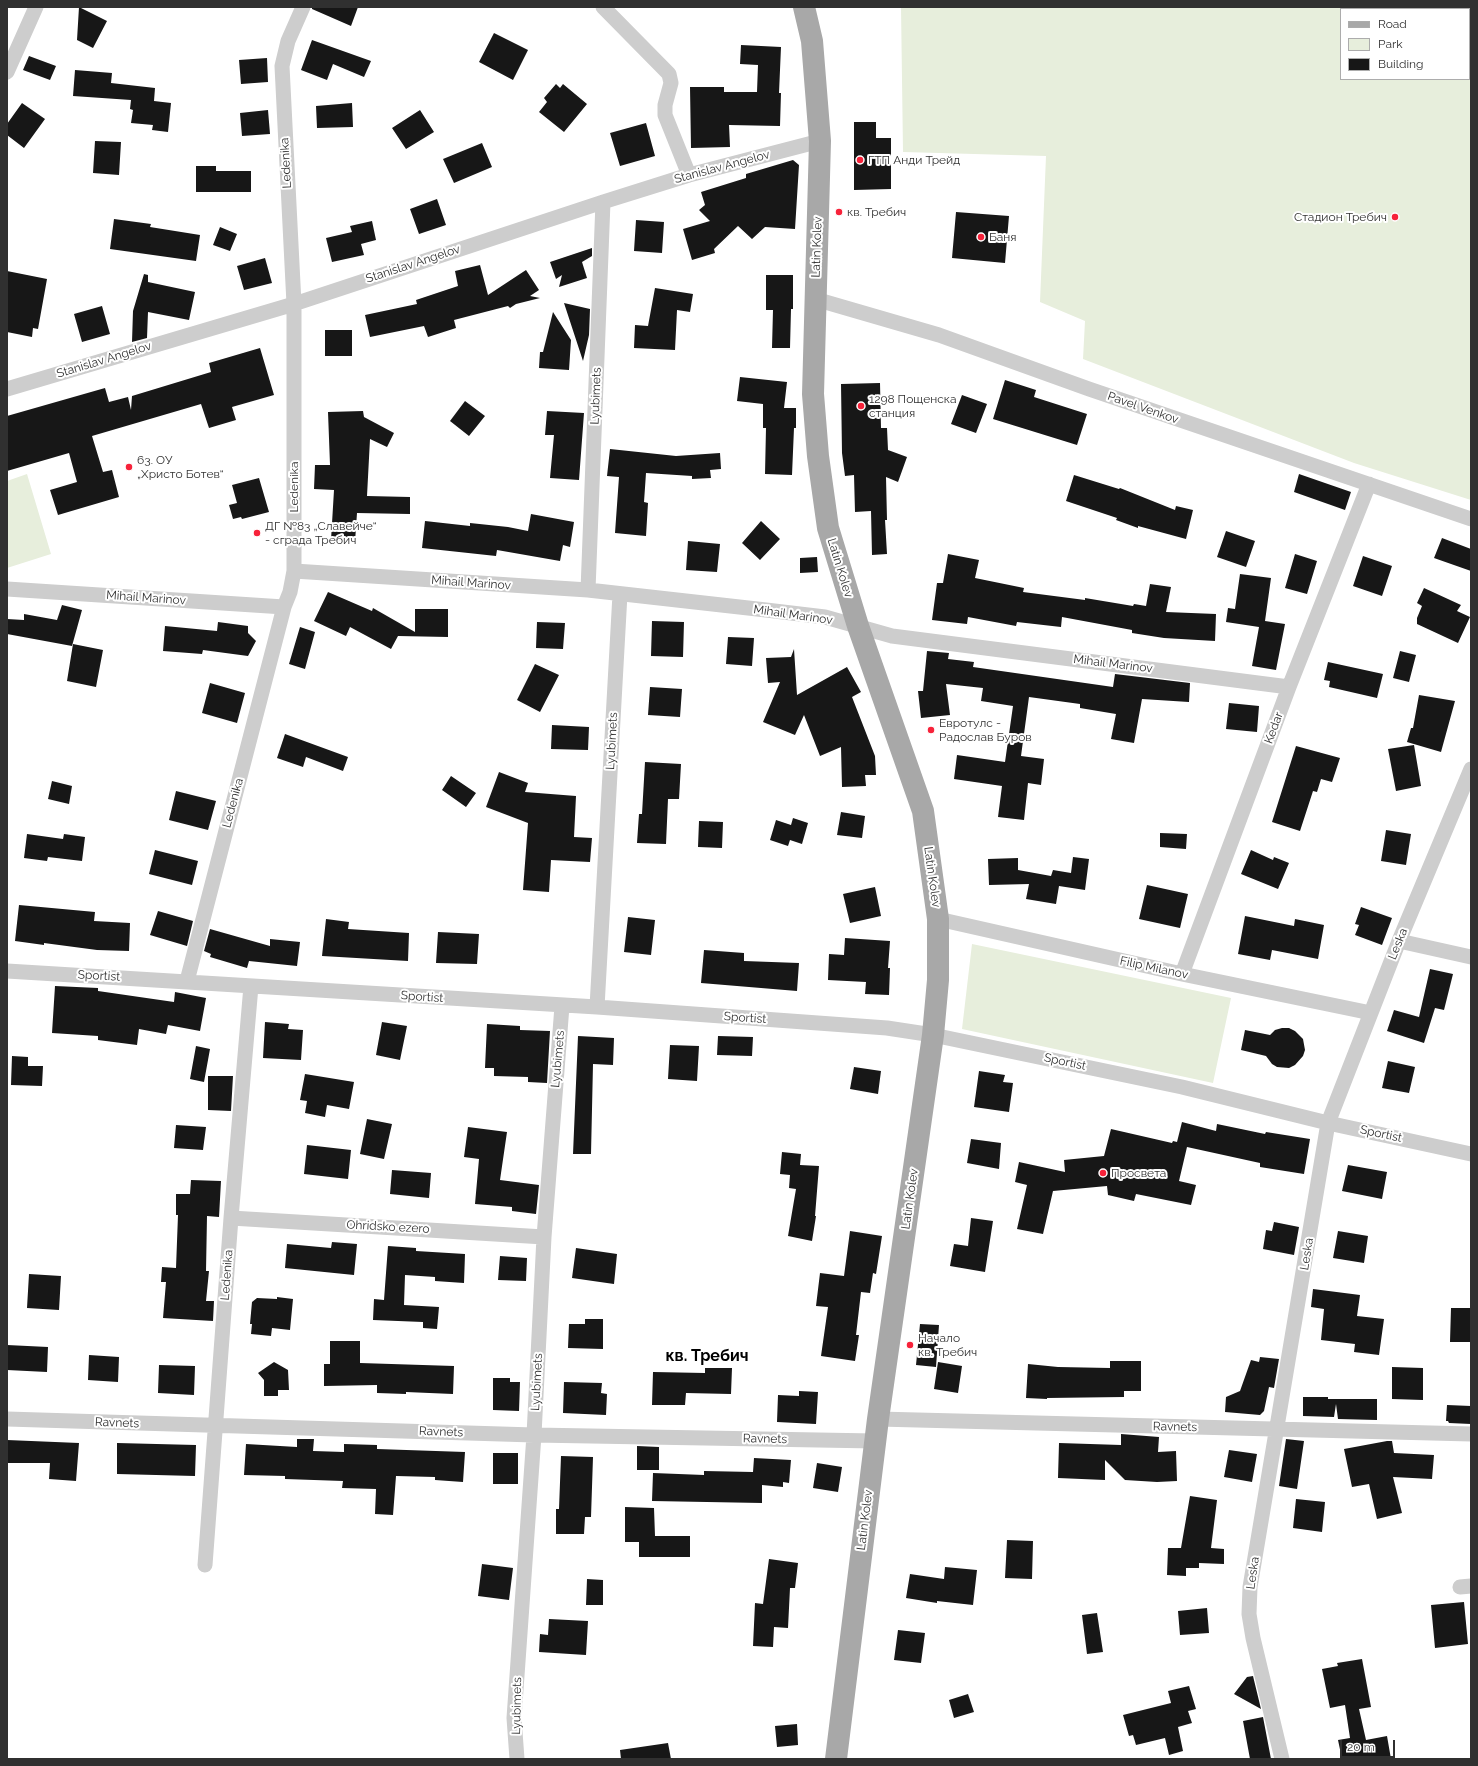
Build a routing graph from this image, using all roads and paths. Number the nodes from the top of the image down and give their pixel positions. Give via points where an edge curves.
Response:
1 (36, 7) edge
2 (303, 7) edge
3 (603, 7) edge
4 (804, 7) edge
5 (7, 72) edge
6 (820, 141) junction
7 (689, 175) junction
8 (603, 202) junction
9 (815, 299) junction
10 (294, 304) junction
11 (7, 389) edge
12 (1369, 484) junction
13 (1471, 519) edge
14 (294, 571) junction
15 (7, 589) edge
16 (588, 590) junction
17 (620, 594) junction
18 (284, 607) junction
19 (858, 626) junction
20 (1289, 687) junction
21 (1471, 769) edge
22 (938, 919) junction
23 (1398, 941) junction
24 (1471, 957) edge
25 (7, 971) edge
26 (1182, 974) junction
27 (187, 981) junction
28 (251, 986) junction
29 (562, 1006) junction
30 (596, 1007) junction
31 (1371, 1013) junction
32 (933, 1034) junction
33 (1328, 1123) junction
34 (1471, 1154) edge
35 (231, 1218) junction
36 (544, 1237) junction
37 (7, 1419) edge
38 (878, 1419) junction
39 (216, 1426) junction
40 (1278, 1430) junction
41 (1471, 1434) edge
42 (534, 1435) junction
43 (875, 1441) junction
44 (205, 1565) dead end
45 (517, 1759) edge
46 (836, 1759) edge
47 (1282, 1759) edge

1 - 5 street
2 - 10 street, Ledenika via 288,41 282,66
3 - 7 street via 669,74 671,83 665,115
4 - 6 main road, Latin Kolev via 812,41
6 - 7 street, Stanislav Angelov
6 - 9 main road, Latin Kolev
7 - 8 street, Stanislav Angelov
8 - 10 street, Stanislav Angelov
8 - 16 street, Lyubimets
9 - 12 street, Pavel Venkov via 939,335 1097,392
9 - 19 main road, Latin Kolev via 813,394 818,456 828,528
10 - 11 street, Stanislav Angelov
10 - 14 street, Ledenika
12 - 13 street, Pavel Venkov
12 - 20 street, Kedar
14 - 16 street, Mihail Marinov
14 - 18 street, Ledenika
15 - 18 street, Mihail Marinov
16 - 17 street, Mihail Marinov
17 - 19 street, Mihail Marinov via 824,617
17 - 30 street, Lyubimets
18 - 27 street, Ledenika
19 - 20 street, Mihail Marinov via 892,636
19 - 22 main road, Latin Kolev via 922,811
20 - 26 street, Kedar
21 - 23 street, Leska
22 - 26 street, Filip Milanov
22 - 32 main road, Latin Kolev via 938,980
23 - 24 street
23 - 31 street, Leska
25 - 27 street, Sportist
26 - 31 street, Filip Milanov
27 - 28 street, Sportist
28 - 29 street, Sportist
28 - 35 street, Ledenika
29 - 30 street, Sportist
29 - 36 street, Lyubimets
30 - 32 street, Sportist via 888,1028
31 - 33 street, Leska
32 - 33 street, Sportist via 1182,1087
32 - 38 main road, Latin Kolev
33 - 34 street, Sportist
33 - 40 street, Leska
35 - 36 street, Ohridsko ezero
35 - 39 street, Ledenika
36 - 42 street, Lyubimets
37 - 39 street, Ravnets
38 - 40 street, Ravnets
38 - 43 main road, Latin Kolev
39 - 42 street, Ravnets
39 - 44 street, Ledenika
40 - 41 street, Ravnets
40 - 47 street, Leska via 1250,1587 1250,1614 1253,1638
42 - 43 street, Ravnets
42 - 45 street, Lyubimets via 514,1718
43 - 46 main road, Latin Kolev

